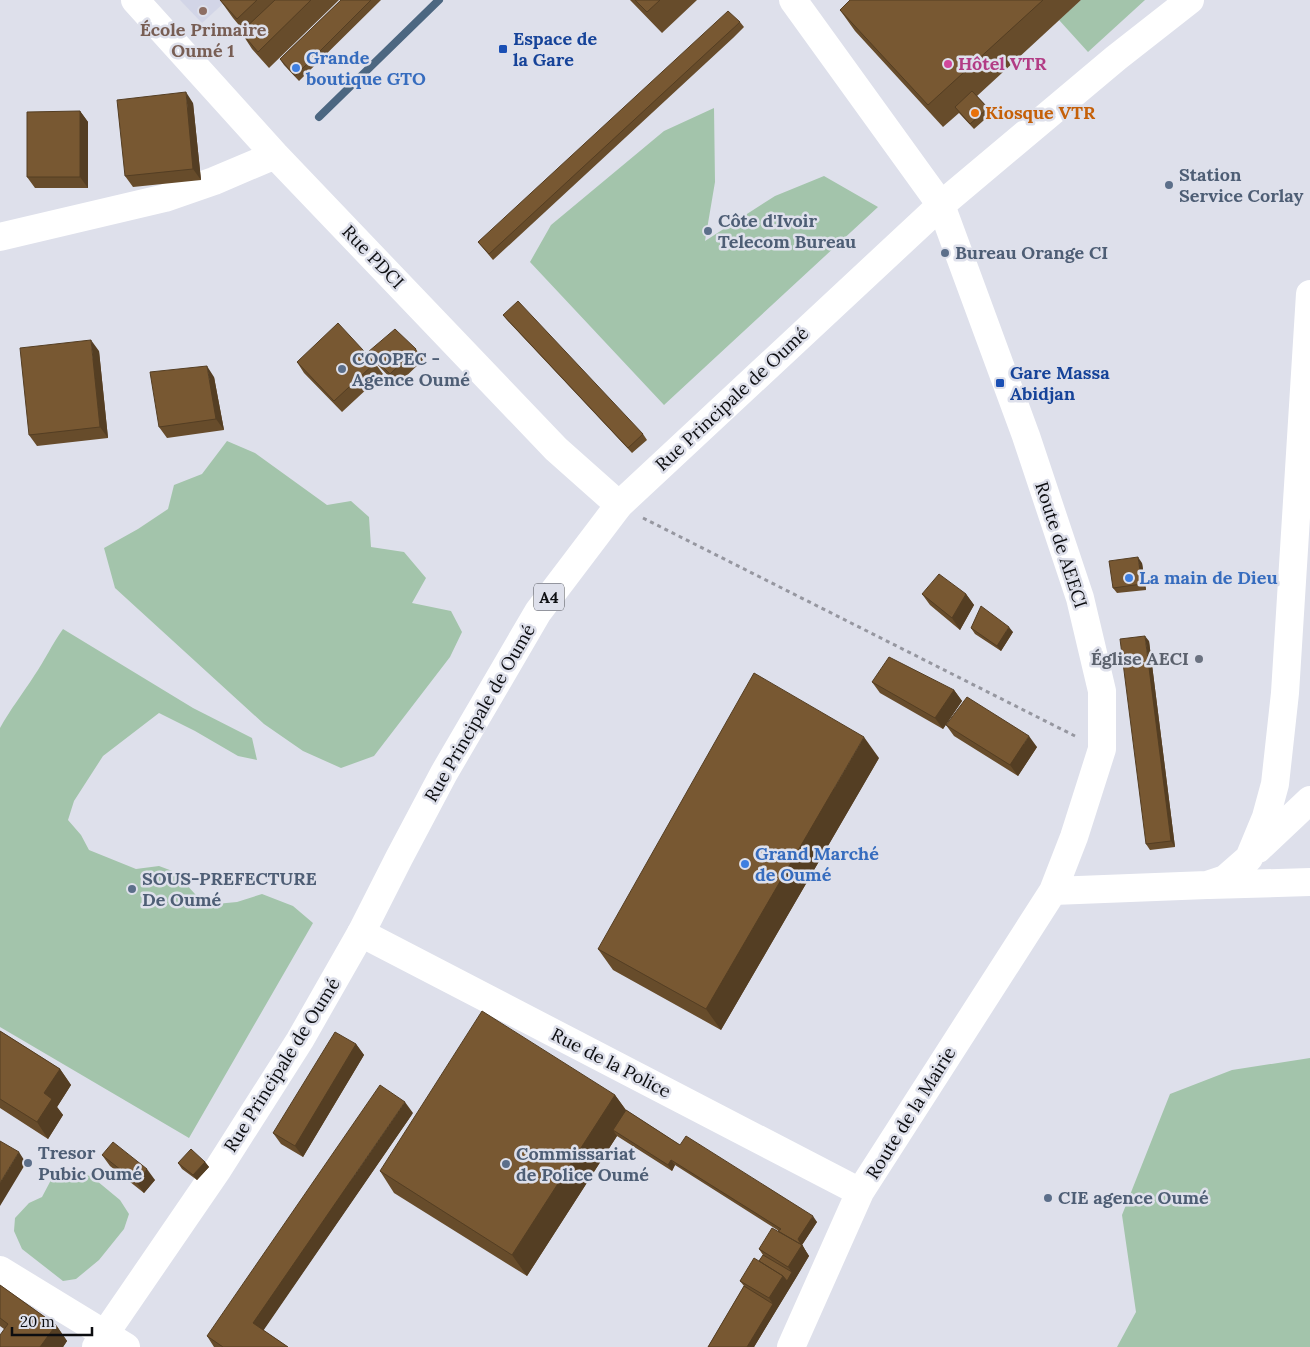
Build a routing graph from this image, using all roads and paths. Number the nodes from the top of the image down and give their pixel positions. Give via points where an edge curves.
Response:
1 (135, 0) edge
2 (793, 0) edge
3 (1190, 0) edge
4 (275, 155) junction
5 (941, 205) junction
6 (0, 237) edge
7 (1310, 294) edge
8 (618, 505) junction
9 (1102, 750) junction
10 (1310, 800) edge
11 (1248, 858) junction
12 (1310, 882) edge
13 (1207, 885) junction
14 (1052, 891) junction
15 (361, 933) junction
16 (860, 1192) junction
17 (0, 1270) edge
18 (109, 1343) edge
19 (791, 1347) edge

1 - 4 street, Rue PDCI
2 - 5 street, Route de AEECI
3 - 5 street, Rue Principale de Oumé / A4
4 - 6 street via 164,198
4 - 8 street, Rue PDCI via 556,449
5 - 8 street, Rue Principale de Oumé / A4
5 - 9 street, Route de AEECI via 1026,436 1080,598 1102,691
7 - 11 street via 1281,732 1275,784 1266,817
8 - 9 path
8 - 15 street, Rue Principale de Oumé / A4 via 538,612 444,773
9 - 14 street, Route de AEECI via 1078,828
10 - 11 street
11 - 13 street via 1225,879
12 - 13 street
13 - 14 street
14 - 16 street, Route de la Mairie
15 - 16 street, Rue de la Police
15 - 18 street, Rue Principale de Oumé / A4 via 300,1040
16 - 19 street, Route de la Mairie
17 - 18 street

